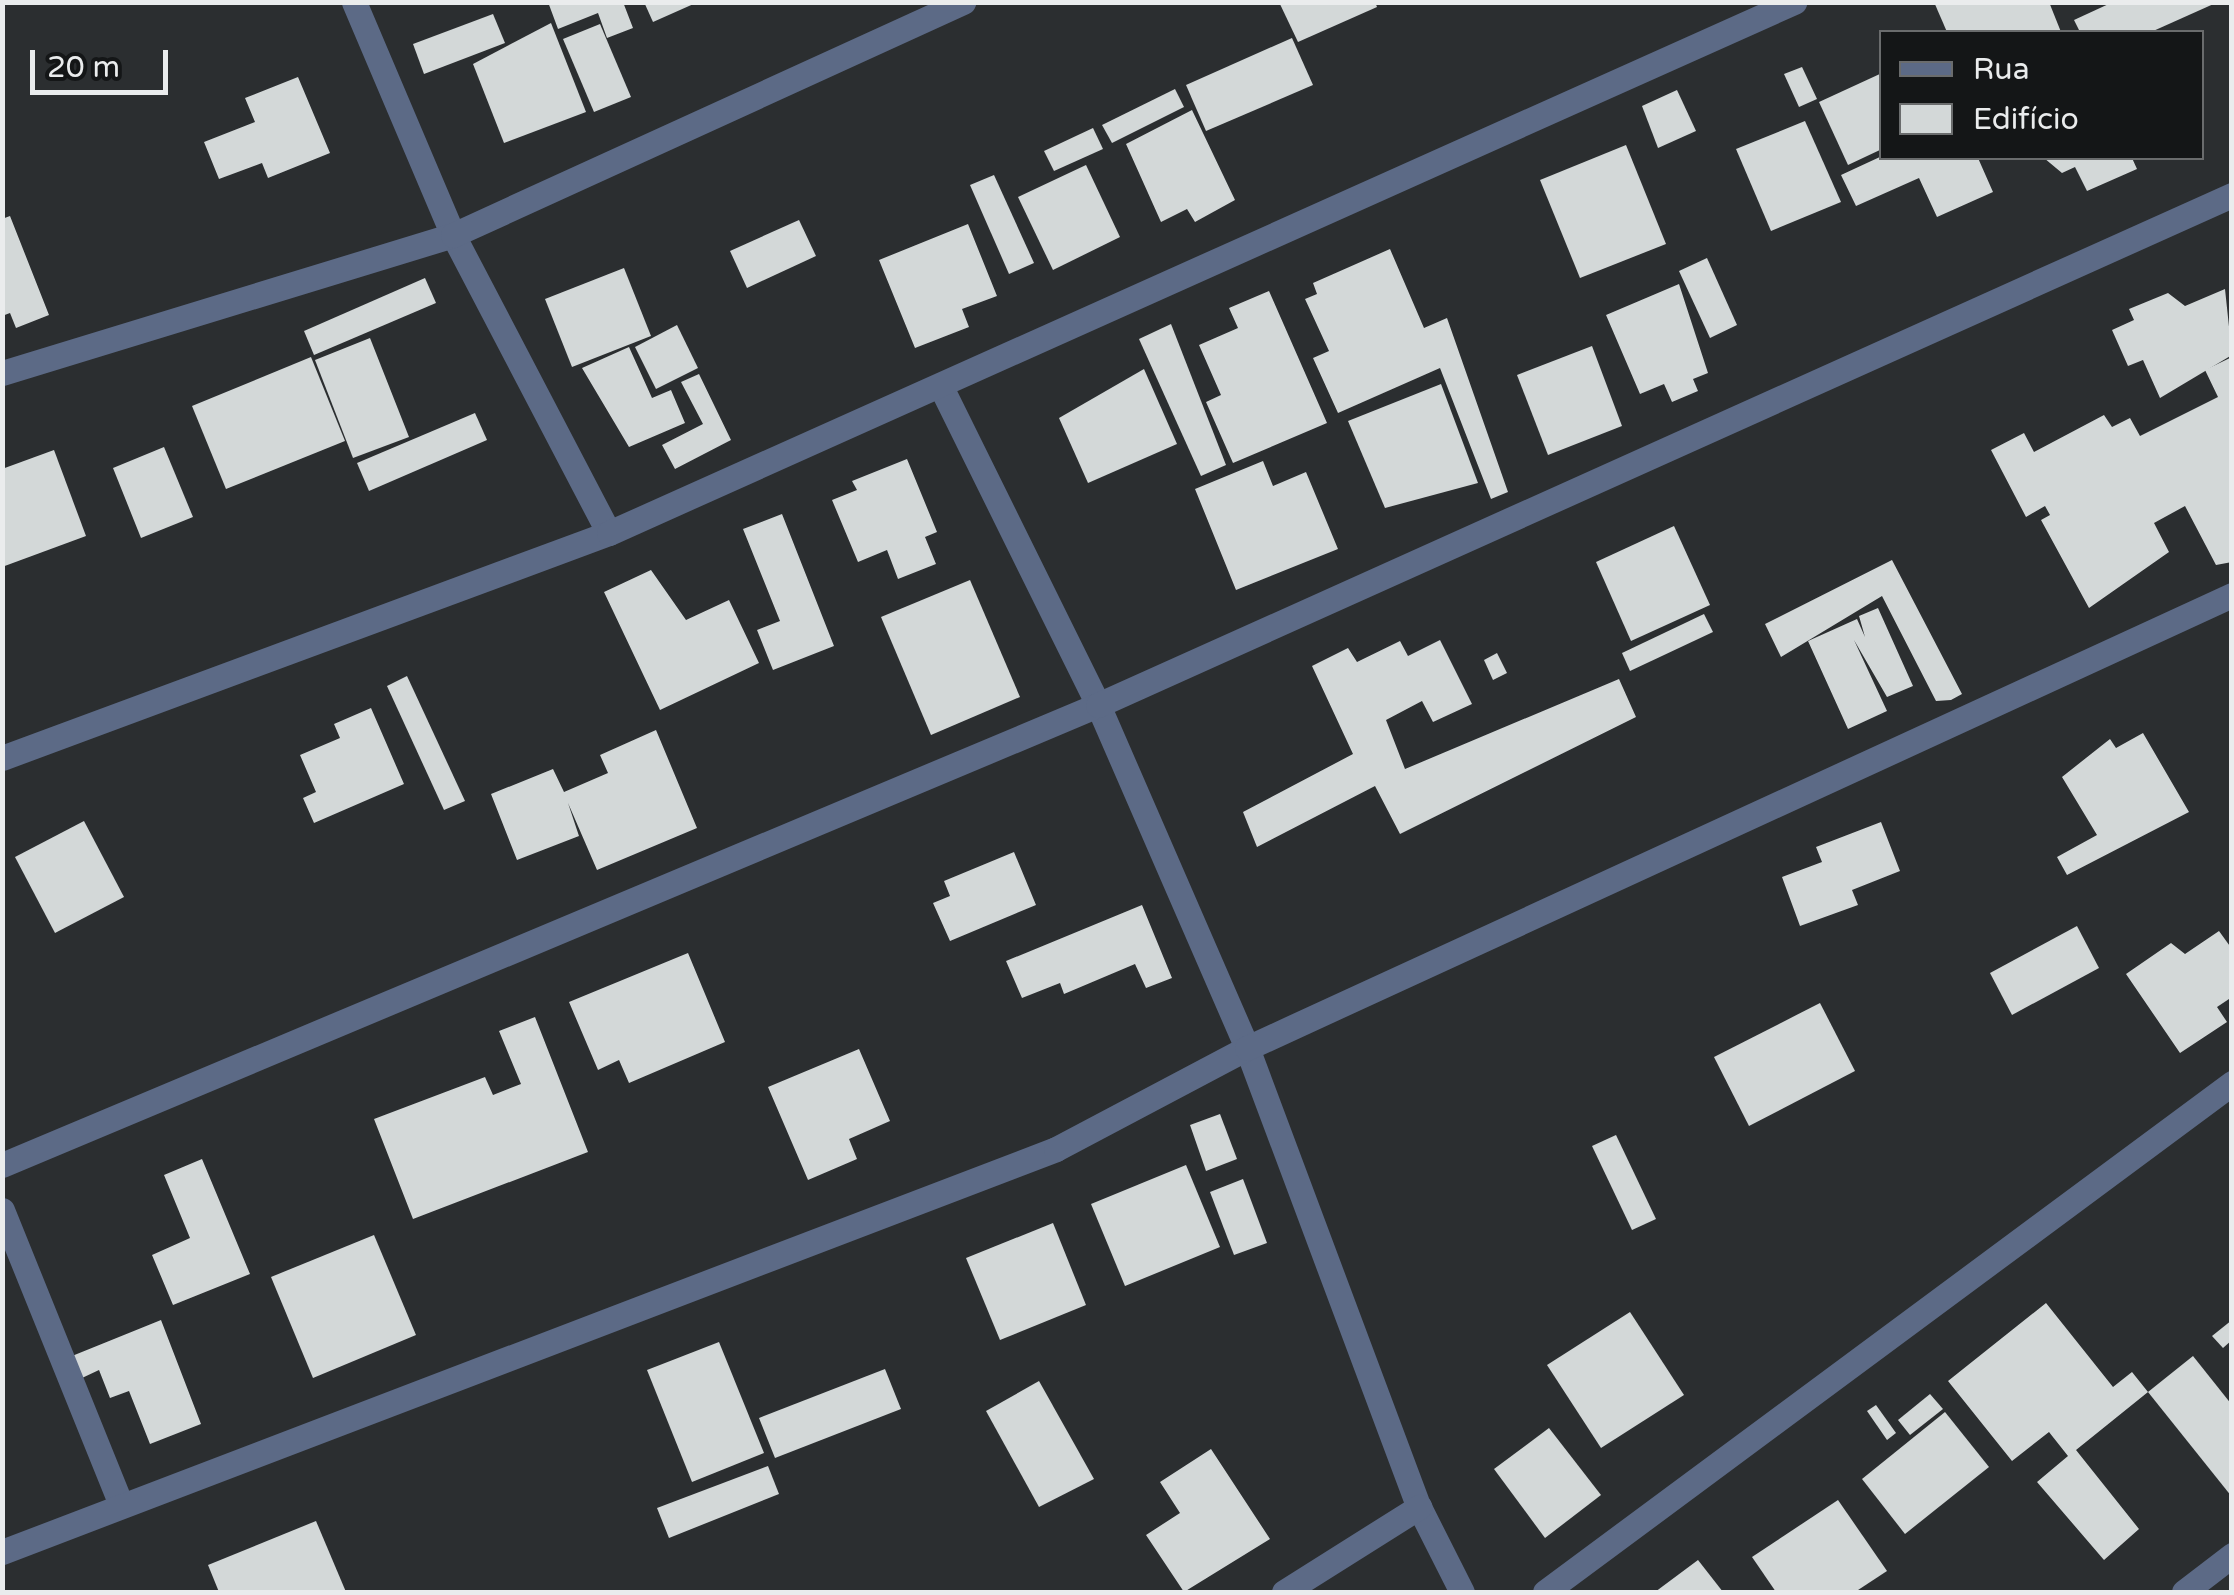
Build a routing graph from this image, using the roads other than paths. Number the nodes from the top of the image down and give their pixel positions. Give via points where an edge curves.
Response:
1 (354, 2) edge
2 (963, 2) edge
3 (1794, 2) edge
4 (2232, 195) edge
5 (453, 236) junction
6 (2, 374) edge
7 (943, 391) junction
8 (609, 534) junction
9 (2232, 595) edge
10 (1098, 705) junction
11 (2, 758) edge
12 (1247, 1048) junction
13 (2232, 1083) edge
14 (2, 1166) edge
15 (2, 1210) edge
16 (121, 1505) junction
17 (1419, 1507) junction
18 (2, 1552) edge
19 (2232, 1554) edge
20 (1284, 1592) edge
21 (1462, 1592) edge
22 (1545, 1592) edge
23 (2184, 1592) edge

1 - 5 street
2 - 5 street
3 - 7 street
4 - 10 street
5 - 6 street
5 - 8 street
7 - 8 street
7 - 10 street
8 - 11 street
9 - 12 street
10 - 12 street
10 - 14 street
12 - 16 street via 1056,1149
12 - 17 street
13 - 22 street
15 - 16 street
16 - 18 street
17 - 20 street
17 - 21 street
19 - 23 street

